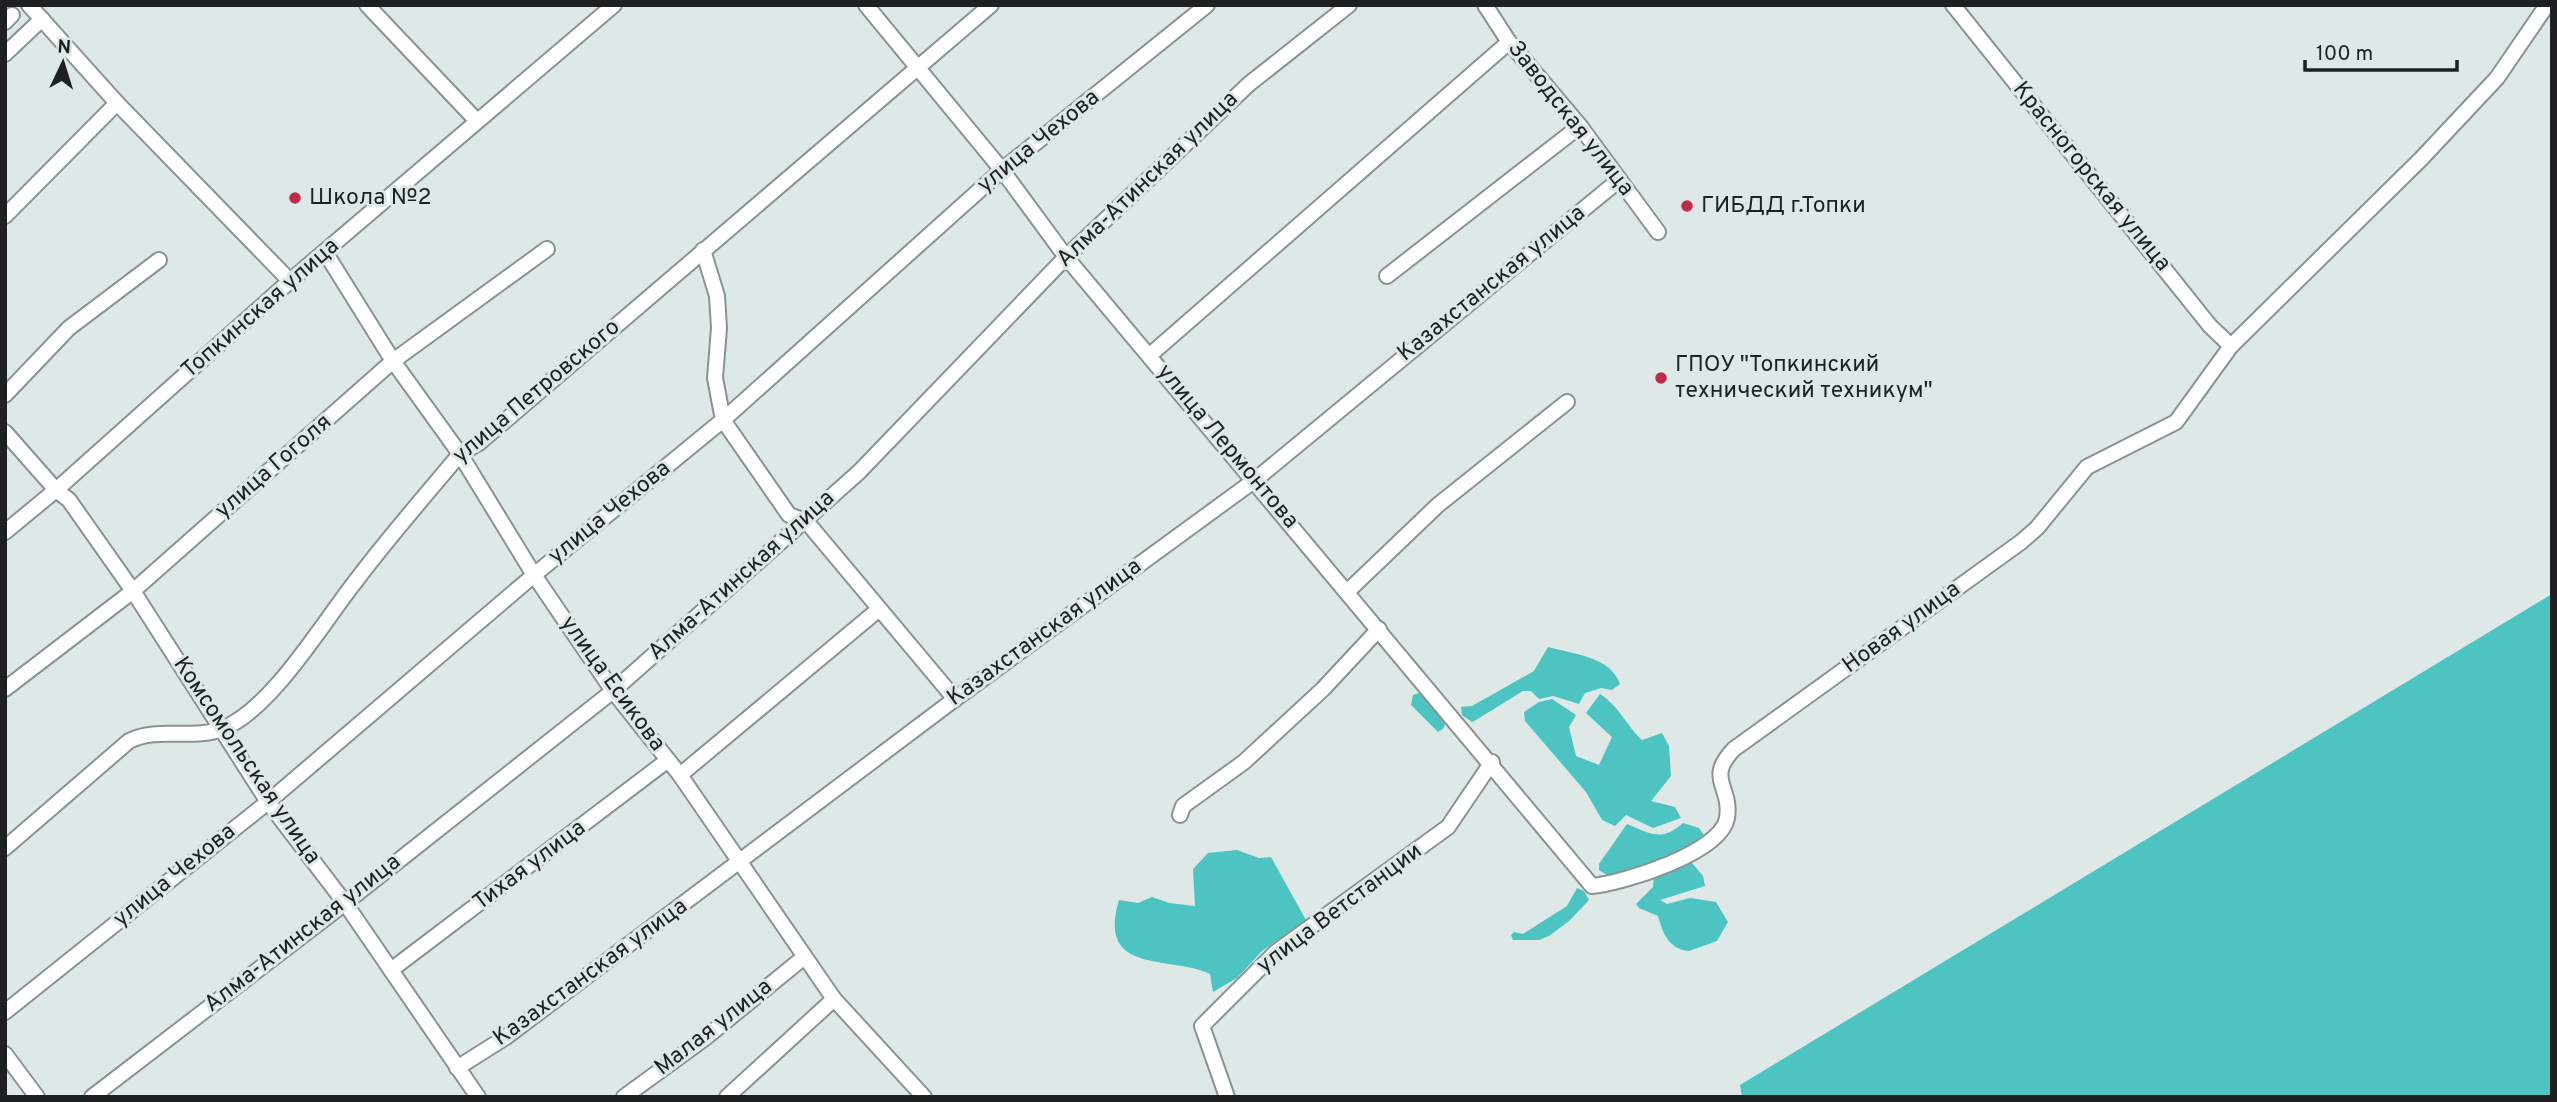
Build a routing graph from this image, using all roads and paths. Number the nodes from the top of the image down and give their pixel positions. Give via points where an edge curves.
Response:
1 (29, 5) edge
2 (367, 5) edge
3 (614, 5) edge
4 (866, 5) edge
5 (991, 5) edge
6 (1207, 5) edge
7 (1349, 5) edge
8 (1485, 5) edge
9 (1953, 5) edge
10 (2546, 5) edge
11 (43, 19) junction
12 (1509, 43) junction
13 (5, 54) edge
14 (917, 70) junction
15 (117, 103) junction
16 (476, 120) junction
17 (1580, 126) junction
18 (1002, 170) junction
19 (1619, 180) junction
20 (5, 216) edge
21 (1658, 232) dead end
22 (547, 249) dead end
23 (703, 250) junction
24 (324, 252) junction
25 (1066, 257) junction
26 (159, 260) dead end
27 (1388, 276) dead end
28 (290, 281) junction
29 (2231, 346) junction
30 (1150, 355) junction
31 (393, 361) junction
32 (5, 395) edge
33 (1567, 402) dead end
34 (723, 420) junction
35 (5, 432) edge
36 (460, 453) junction
37 (1255, 480) junction
38 (56, 490) junction
39 (806, 521) junction
40 (5, 531) edge
41 (534, 575) junction
42 (133, 591) junction
43 (1347, 592) junction
44 (878, 610) junction
45 (1379, 629) junction
46 (5, 689) edge
47 (613, 691) junction
48 (955, 699) junction
49 (222, 729) junction
50 (668, 760) junction
51 (1492, 762) junction
52 (680, 775) junction
53 (268, 802) junction
54 (1180, 815) dead end
55 (5, 848) edge
56 (740, 862) junction
57 (1592, 886) joint
58 (345, 904) junction
59 (803, 958) junction
60 (391, 970) junction
61 (834, 999) junction
62 (5, 1012) edge
63 (5, 1054) edge
64 (457, 1068) junction
65 (37, 1097) edge
66 (92, 1097) edge
67 (478, 1097) edge
68 (624, 1097) edge
69 (727, 1097) edge
70 (924, 1097) edge
71 (1227, 1097) edge

1 - 11 street
2 - 16 street
3 - 16 street, Топкинская улица
4 - 14 street, улица Лермонтова
5 - 14 street, улица Петровского
6 - 18 street, улица Чехова
7 - 25 street, Алма-Атинская улица via 1249,84
8 - 12 street, Заводская улица
9 - 29 street, Красногорская улица via 2210,326
10 - 29 street via 2497,78
11 - 13 street
11 - 15 street
12 - 17 street, Заводская улица
12 - 30 street
14 - 18 street, улица Лермонтова
14 - 23 street, улица Петровского
15 - 20 street
15 - 28 street
16 - 24 street, Топкинская улица
17 - 19 street, Заводская улица
17 - 27 street
18 - 25 street, улица Лермонтова
18 - 34 street, улица Чехова
19 - 21 street, Заводская улица
19 - 37 street, Казахстанская улица
22 - 31 street, улица Гоголя
23 - 34 street via 717,296 715,378
23 - 36 street, улица Петровского via 479,443
24 - 28 street, Топкинская улица
24 - 31 street, улица Есикова
25 - 30 street, улица Лермонтова
25 - 39 street, Алма-Атинская улица
26 - 32 street via 69,328
28 - 38 street, Топкинская улица
29 - 57 street, Новая улица via 2176,422 2087,467 2021,542 1734,749 1721,762 1719,775 1728,815 1718,834 1696,850 1625,882
30 - 37 street, улица Лермонтова
31 - 36 street, улица Есикова
31 - 42 street, улица Гоголя
33 - 43 street via 1438,505
34 - 39 street via 789,515
34 - 41 street, улица Чехова
35 - 38 street, Комсомольская улица
36 - 41 street, улица Есикова
36 - 49 street, улица Петровского via 276,685 255,708
37 - 43 street, улица Лермонтова
37 - 48 street, Казахстанская улица
38 - 40 street, Топкинская улица
38 - 42 street, Комсомольская улица via 69,500
39 - 44 street
39 - 47 street, Алма-Атинская улица
41 - 47 street, улица Есикова
41 - 53 street, улица Чехова
42 - 46 street, улица Гоголя
42 - 49 street, Комсомольская улица
43 - 45 street, улица Лермонтова
44 - 48 street
44 - 52 street
45 - 51 street, улица Лермонтова
45 - 54 street via 1323,689 1244,762 1183,806
47 - 50 street, улица Есикова
47 - 58 street, Алма-Атинская улица
48 - 56 street, Казахстанская улица
49 - 53 street, Комсомольская улица
49 - 55 street, улица Петровского via 144,733 129,741
50 - 52 street, улица Есикова
50 - 60 street, Тихая улица
51 - 57 street, улица Лермонтова
51 - 71 street, улица Ветстанции via 1448,827 1276,952 1202,1026
52 - 56 street, улица Есикова
53 - 58 street, Комсомольская улица
53 - 62 street, улица Чехова
56 - 59 street, улица Есикова
56 - 64 street, Казахстанская улица via 506,1037
58 - 60 street, Комсомольская улица
58 - 66 street, Алма-Атинская улица
59 - 61 street, улица Есикова
59 - 68 street, Малая улица
60 - 64 street, Комсомольская улица
61 - 69 street
61 - 70 street, улица Есикова
63 - 65 street
64 - 67 street, Комсомольская улица

